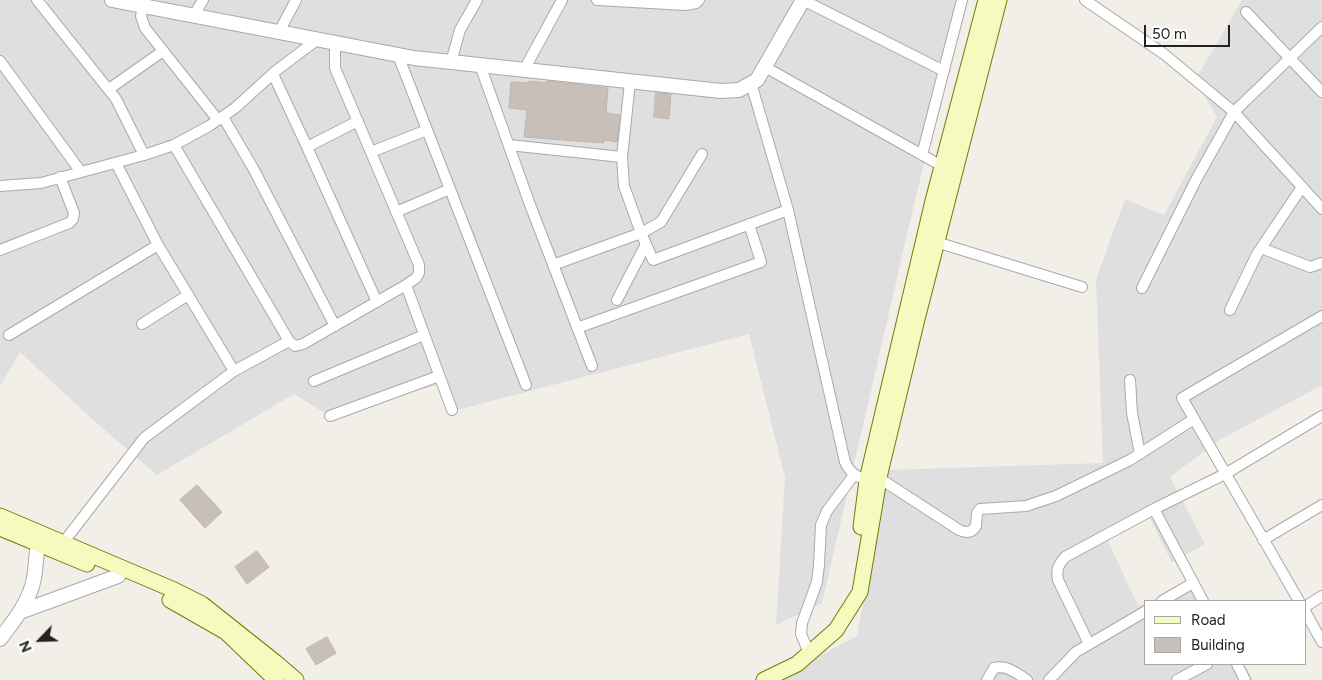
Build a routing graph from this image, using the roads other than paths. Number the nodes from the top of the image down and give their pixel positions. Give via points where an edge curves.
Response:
1 (37, 0) edge
2 (112, 0) edge
3 (202, 0) edge
4 (296, 0) edge
5 (476, 0) edge
6 (562, 0) edge
7 (597, 0) edge
8 (699, 0) edge
9 (803, 0) edge
10 (962, 0) edge
11 (986, 0) edge
12 (999, 0) edge
13 (1084, 0) edge
14 (143, 6) junction
15 (1246, 12) dead end
16 (194, 15) junction
17 (1322, 27) edge
18 (279, 32) junction
19 (318, 39) junction
20 (335, 42) junction
21 (163, 51) junction
22 (398, 55) junction
23 (1290, 58) junction
24 (0, 62) edge
25 (451, 62) junction
26 (480, 65) junction
27 (765, 67) junction
28 (524, 70) junction
29 (944, 71) junction
30 (273, 74) junction
31 (630, 82) junction
32 (751, 84) junction
33 (109, 89) junction
34 (1322, 92) edge
35 (1234, 112) junction
36 (220, 118) junction
37 (358, 122) junction
38 (427, 130) junction
39 (174, 145) junction
40 (508, 145) junction
41 (307, 147) junction
42 (371, 152) junction
43 (702, 154) dead end
44 (922, 155) junction
45 (144, 156) junction
46 (622, 157) junction
47 (116, 163) junction
48 (942, 166) junction
49 (81, 172) junction
50 (60, 178) junction
51 (0, 186) edge
52 (1302, 187) junction
53 (450, 189) junction
54 (1322, 209) edge
55 (788, 210) junction
56 (396, 212) junction
57 (749, 224) junction
58 (641, 232) junction
59 (936, 242) junction
60 (646, 244) junction
61 (158, 245) junction
62 (1261, 248) junction
63 (0, 250) edge
64 (1322, 263) edge
65 (553, 265) junction
66 (406, 285) junction
67 (1082, 287) dead end
68 (1142, 288) dead end
69 (188, 295) junction
70 (617, 300) dead end
71 (377, 302) junction
72 (1230, 310) dead end
73 (1322, 316) edge
74 (142, 324) dead end
75 (335, 326) junction
76 (577, 328) junction
77 (9, 334) dead end
78 (424, 335) junction
79 (289, 341) junction
80 (592, 366) dead end
81 (234, 371) junction
82 (439, 376) junction
83 (1130, 380) dead end
84 (314, 381) dead end
85 (526, 385) dead end
86 (452, 410) dead end
87 (330, 416) dead end
88 (1322, 416) edge
89 (1194, 419) junction
90 (1140, 454) junction
91 (1225, 474) junction
92 (867, 478) junction
93 (1322, 505) edge
94 (1154, 509) junction
95 (0, 516) edge
96 (0, 528) edge
97 (1263, 540) junction
98 (38, 543) junction
99 (64, 543) junction
100 (118, 576) junction
101 (1193, 583) junction
102 (1322, 596) edge
103 (1164, 600) edge
104 (1202, 600) edge
105 (1298, 600) edge
106 (1307, 605) edge
107 (20, 612) junction
108 (1144, 612) edge
109 (1307, 615) edge
110 (0, 639) edge
111 (1322, 642) edge
112 (1089, 644) junction
113 (809, 653) junction
114 (1205, 665) edge
115 (1237, 665) edge
116 (789, 674) edge
117 (276, 680) edge
118 (296, 680) edge
119 (764, 680) edge
120 (987, 680) edge
121 (1026, 680) edge
122 (1049, 680) edge
123 (1177, 680) edge
124 (1245, 680) edge

1 - 33 street
2 - 14 street
3 - 16 street
4 - 18 street
5 - 25 street via 460,30
6 - 28 street
7 - 8 street via 686,5 696,4
9 - 27 street
9 - 29 street
10 - 29 street
11 - 48 main road
12 - 59 main road
13 - 35 street via 1164,54
14 - 16 street
14 - 21 street via 142,22
15 - 23 street
16 - 18 street
17 - 23 street
18 - 19 street
19 - 20 street
19 - 30 street
20 - 22 street
20 - 37 street via 335,68
21 - 33 street
21 - 36 street
22 - 25 street
22 - 38 street
23 - 34 street
23 - 35 street
24 - 49 street
25 - 26 street
26 - 28 street
26 - 40 street
27 - 32 street
27 - 44 street
28 - 31 street
29 - 44 street
30 - 36 street
30 - 41 street
31 - 32 street via 720,91 739,90
31 - 46 street
32 - 55 street
33 - 45 street
35 - 52 street
35 - 68 street
36 - 39 street
36 - 75 street via 253,168
37 - 41 street
37 - 42 street
38 - 42 street
38 - 53 street
39 - 45 street
39 - 79 street
40 - 46 street
40 - 65 street
41 - 71 street
42 - 56 street
43 - 58 street via 661,222
44 - 48 street
45 - 47 street
46 - 58 street via 624,186
47 - 49 street
47 - 61 street
48 - 92 main road
49 - 50 street
50 - 51 street
50 - 63 street via 74,212 73,219
52 - 54 street
52 - 62 street
53 - 56 street
53 - 85 street
55 - 57 street
55 - 92 street via 845,462 849,471
56 - 66 street via 419,265 420,273
57 - 60 street via 653,260
57 - 76 street via 761,262
58 - 60 street
58 - 65 street
59 - 67 street
59 - 92 main road
60 - 70 street
61 - 69 street
61 - 77 street
62 - 64 street via 1310,267
62 - 72 street
65 - 76 street
66 - 71 street
66 - 78 street
69 - 74 street
69 - 81 street
71 - 75 street
73 - 89 street via 1182,398
75 - 79 street via 303,344 296,346
76 - 80 street
78 - 82 street
78 - 84 street
79 - 81 street
81 - 99 street via 144,438
82 - 86 street
82 - 87 street
83 - 90 street
88 - 91 street
89 - 90 street
89 - 91 street
90 - 92 street via 1056,496 1026,506 980,510 974,530 964,532
91 - 94 street
91 - 97 street
92 - 113 main road via 853,587 836,630
92 - 113 street via 827,511 821,525 816,582 802,623
93 - 97 street
94 - 101 street
94 - 112 street via 1060,562 1056,571 1058,580
95 - 99 main road
96 - 98 main road
97 - 105 street
98 - 100 main road
98 - 107 street via 34,580
99 - 118 main road via 202,604
100 - 107 street
100 - 117 main road via 181,604 226,632
101 - 103 street
101 - 104 street
102 - 106 street
107 - 110 street
108 - 112 street
109 - 111 street
112 - 122 street via 1076,652
113 - 116 main road
114 - 123 street
115 - 124 street
116 - 119 main road
120 - 121 street via 994,668 1001,667 1009,668

